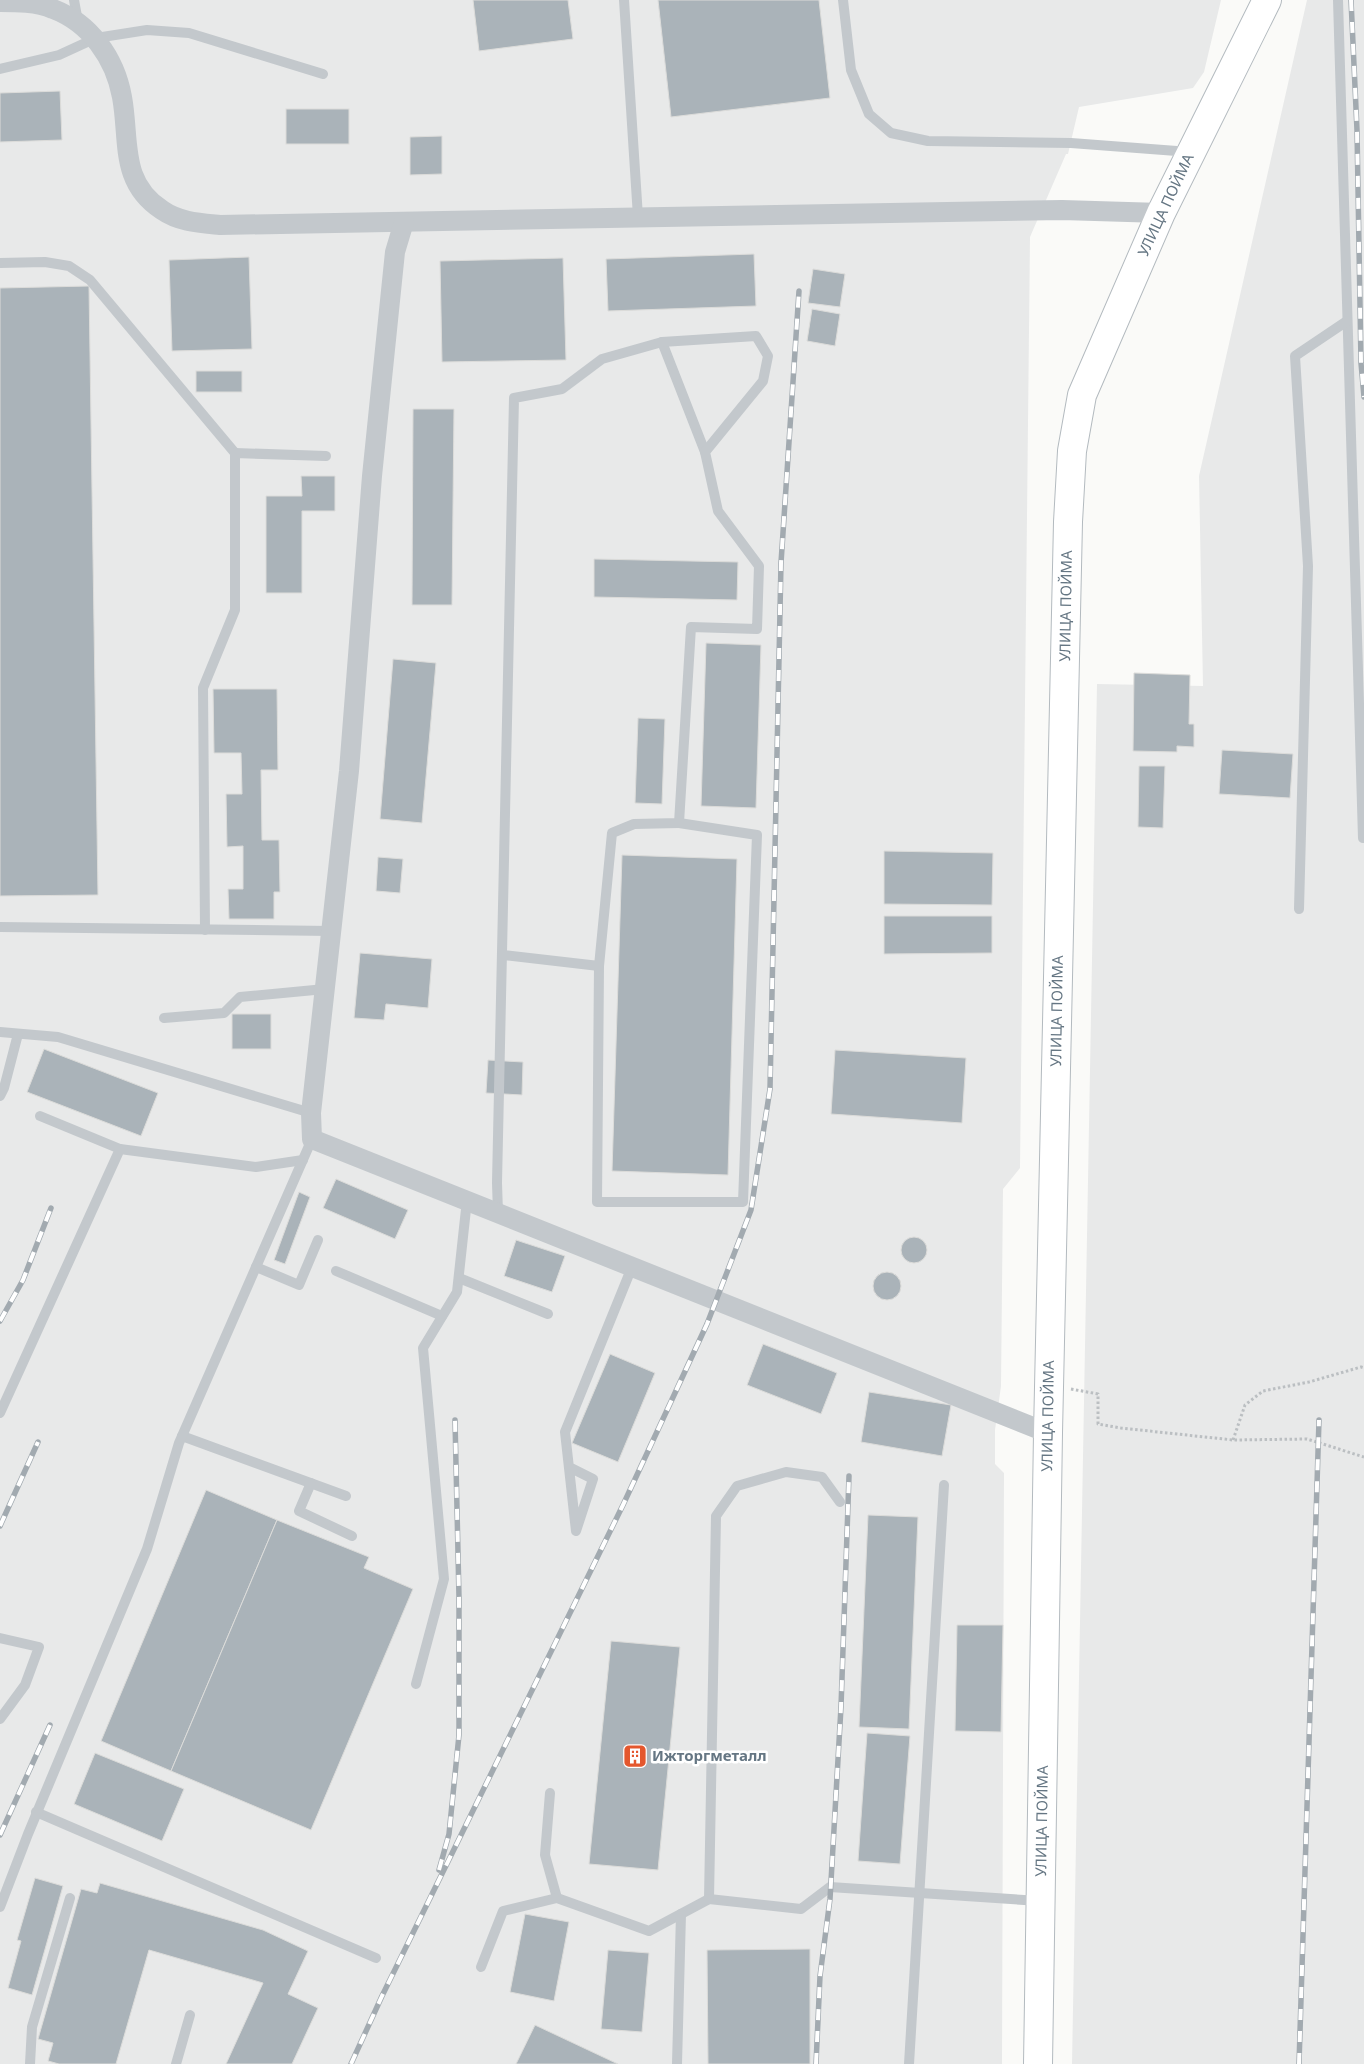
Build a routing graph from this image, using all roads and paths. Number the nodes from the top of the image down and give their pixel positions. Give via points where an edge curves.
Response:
1 (74, 0) edge
2 (624, 0) edge
3 (843, 0) edge
4 (1267, 0) edge
5 (1338, 0) edge
6 (0, 2) edge
7 (78, 22) junction
8 (96, 38) junction
9 (0, 69) edge
10 (322, 74) dead end
11 (1191, 152) junction
12 (1161, 213) junction
13 (638, 217) junction
14 (404, 222) junction
15 (0, 262) edge
16 (1348, 321) junction
17 (662, 342) junction
18 (705, 452) junction
19 (235, 453) junction
20 (326, 456) dead end
21 (679, 823) junction
22 (1364, 838) edge
23 (1299, 909) dead end
24 (0, 927) edge
25 (205, 930) junction
26 (331, 931) junction
27 (503, 955) junction
28 (599, 966) junction
29 (325, 990) junction
30 (164, 1018) dead end
31 (0, 1032) edge
32 (18, 1034) junction
33 (0, 1096) edge
34 (312, 1113) junction
35 (40, 1116) dead end
36 (312, 1138) junction
37 (120, 1149) junction
38 (303, 1160) junction
39 (467, 1200) junction
40 (498, 1213) junction
41 (318, 1240) dead end
42 (256, 1266) junction
43 (632, 1267) junction
44 (336, 1271) dead end
45 (458, 1278) junction
46 (548, 1314) dead end
47 (442, 1316) junction
48 (1364, 1368) edge
49 (1049, 1385) junction
50 (0, 1413) edge
51 (1048, 1432) junction
52 (182, 1436) junction
53 (1233, 1440) junction
54 (1364, 1457) edge
55 (569, 1467) junction
56 (311, 1483) junction
57 (944, 1485) dead end
58 (346, 1496) dead end
59 (840, 1502) dead end
60 (352, 1536) dead end
61 (0, 1638) edge
62 (416, 1684) dead end
63 (0, 1719) edge
64 (550, 1793) dead end
65 (36, 1812) junction
66 (918, 1893) junction
67 (70, 1898) dead end
68 (557, 1898) junction
69 (709, 1899) junction
70 (1041, 1901) junction
71 (0, 1907) edge
72 (681, 1914) junction
73 (376, 1958) dead end
74 (481, 1967) dead end
75 (190, 2015) dead end
76 (30, 2064) edge
77 (176, 2064) edge
78 (677, 2064) edge
79 (909, 2064) edge
80 (1038, 2064) edge

1 - 7 lane
2 - 13 lane
3 - 11 lane via 851,70 869,114 890,133 928,141 1071,143
4 - 11 main road, УЛИЦА ПОЙМА
5 - 16 lane
6 - 7 street via 52,8
7 - 8 street
8 - 9 lane via 59,55
8 - 10 lane via 147,30 190,33
8 - 14 street via 114,67 122,97 130,171 143,194 162,210 187,221 220,225
11 - 12 main road, УЛИЦА ПОЙМА
12 - 13 street via 1062,210
12 - 49 main road, УЛИЦА ПОЙМА via 1082,396 1072,451 1067,542
13 - 14 street
14 - 26 street via 395,252 372,476 349,771
15 - 19 lane via 45,262 69,266 90,280
16 - 22 lane
16 - 23 lane via 1295,356 1308,566
17 - 18 lane
17 - 18 lane via 756,336 768,356 763,381
17 - 27 lane via 602,359 562,389 514,398
18 - 21 lane via 718,511 759,566 757,629 691,627
19 - 20 lane
19 - 25 lane via 235,610 203,688
21 - 28 lane via 634,824 612,833
21 - 28 lane via 757,835 743,1202 597,1202
24 - 25 lane
25 - 26 lane
26 - 29 street
27 - 28 lane
27 - 40 lane
29 - 30 lane via 240,997 224,1013
29 - 34 street
31 - 32 lane
32 - 33 lane
32 - 34 lane via 58,1037
34 - 36 street
35 - 37 lane
36 - 38 lane
36 - 39 street
37 - 38 lane via 256,1167
37 - 50 lane
38 - 42 lane
39 - 40 street
39 - 45 lane
40 - 43 street
41 - 42 lane via 299,1285
42 - 52 lane
43 - 51 street
43 - 55 lane via 565,1432
44 - 47 lane
45 - 46 lane
45 - 47 lane via 457,1292
47 - 62 lane via 424,1348 444,1580
48 - 53 path via 1263,1391 1245,1405
49 - 51 main road, УЛИЦА ПОЙМА
49 - 53 path via 1098,1394 1098,1424
51 - 70 main road, УЛИЦА ПОЙМА
52 - 56 lane
52 - 65 lane via 147,1549
53 - 54 path via 1307,1439
55 - 55 lane via 573,1504 576,1531 594,1479
56 - 58 lane
56 - 60 lane via 299,1511
57 - 66 lane
59 - 69 lane via 822,1477 786,1472 737,1486 716,1516
61 - 63 lane via 40,1647 25,1685
64 - 68 lane via 545,1855
65 - 71 lane
65 - 73 lane
66 - 69 lane via 830,1887 801,1909
66 - 70 lane
66 - 79 lane
67 - 76 lane via 32,2027
68 - 72 lane via 649,1931
68 - 74 lane via 503,1911
69 - 72 lane
70 - 80 main road, УЛИЦА ПОЙМА
72 - 78 lane
75 - 77 lane

